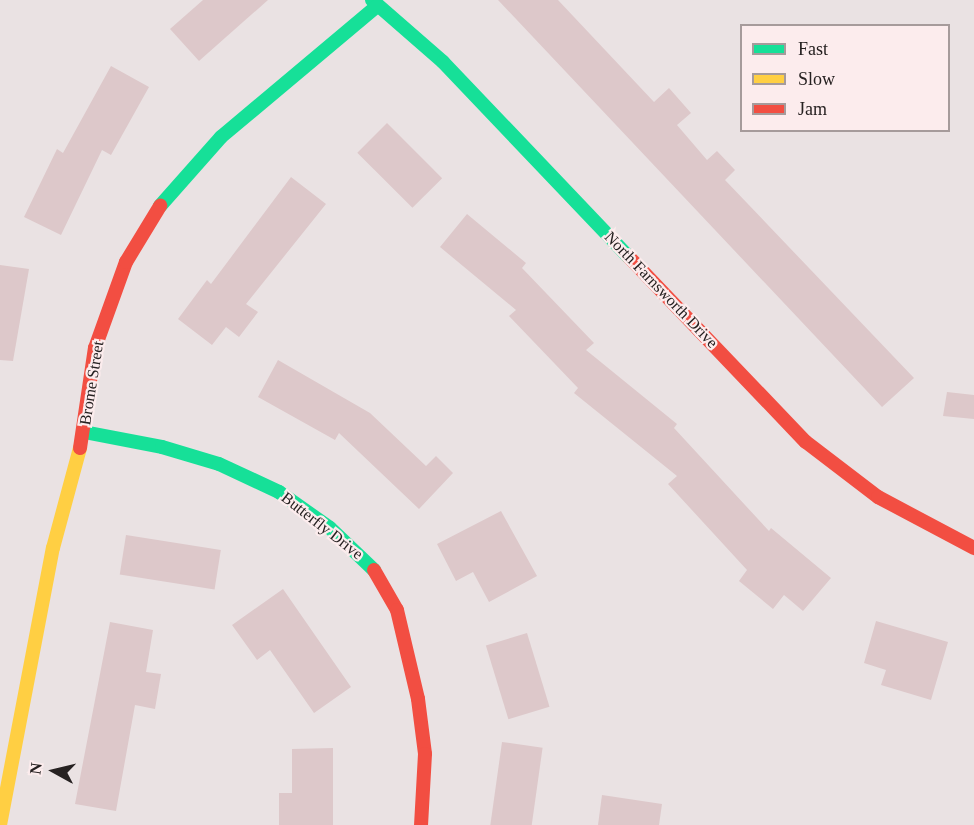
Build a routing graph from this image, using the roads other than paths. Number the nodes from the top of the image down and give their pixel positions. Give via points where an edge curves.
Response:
1 (375, 3) edge
2 (84, 432) junction
3 (974, 548) edge
4 (0, 825) edge
5 (421, 825) edge

1 - 2 street, Brome Street via 221,137 152,216 126,262 95,348
1 - 3 street, North Farnsworth Drive via 443,62 806,442 878,497
2 - 4 street, Brome Street via 53,548
2 - 5 street, Butterfly Drive via 162,447 239,473 279,492 370,563 397,610 418,699 425,754

